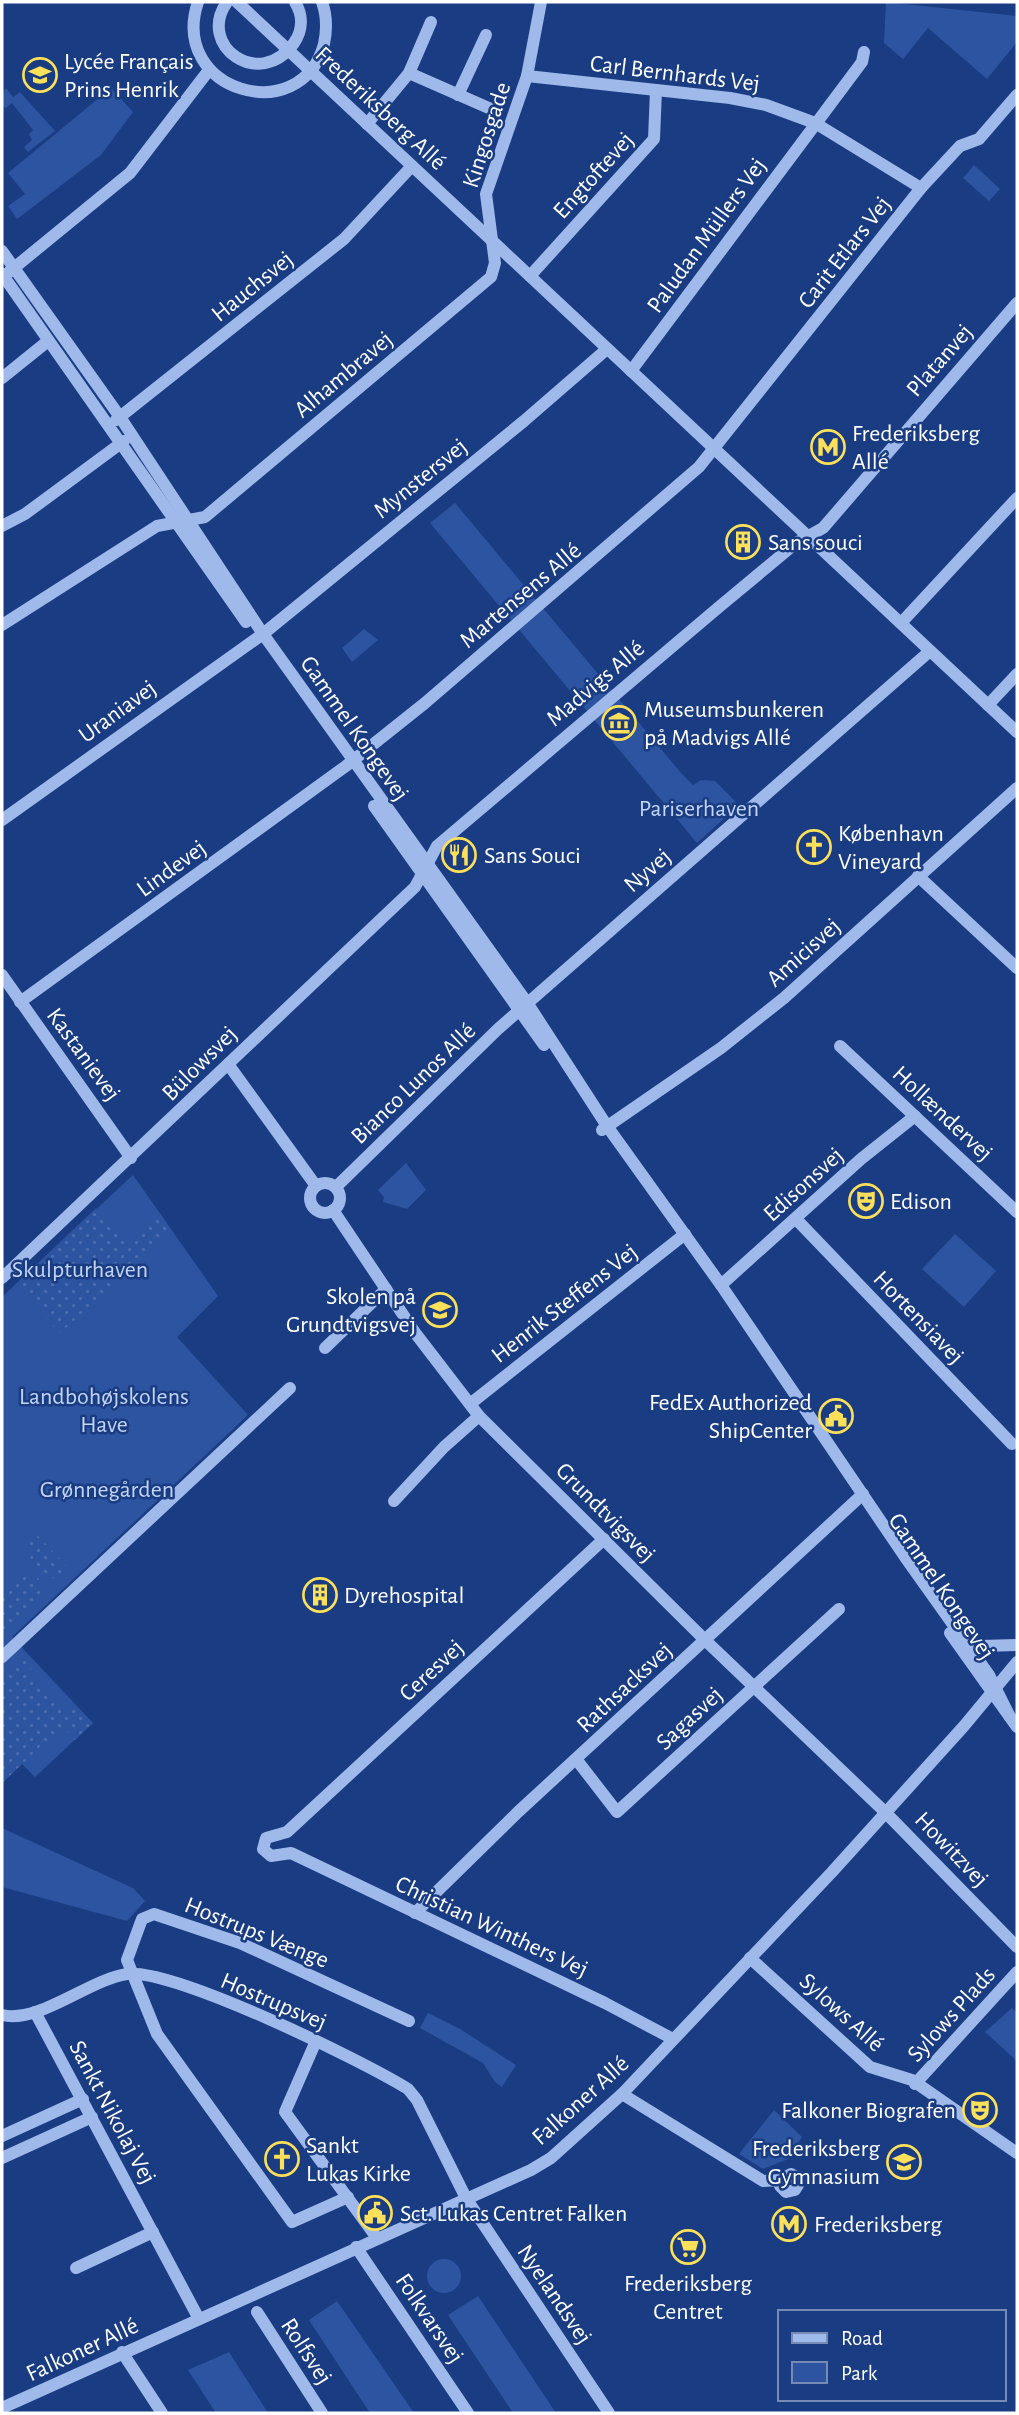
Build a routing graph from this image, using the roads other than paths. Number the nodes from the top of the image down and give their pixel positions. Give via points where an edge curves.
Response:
1 (198, 2) edge
2 (227, 2) edge
3 (237, 2) edge
4 (295, 2) edge
5 (322, 2) edge
6 (541, 2) edge
7 (431, 22) dead end
8 (486, 35) dead end
9 (288, 50) junction
10 (864, 52) dead end
11 (209, 69) junction
12 (310, 71) junction
13 (409, 73) junction
14 (527, 76) junction
15 (656, 90) junction
16 (458, 95) junction
17 (1017, 95) edge
18 (491, 109) dead end
19 (815, 123) junction
20 (367, 124) junction
21 (412, 166) junction
22 (921, 188) junction
23 (491, 240) junction
24 (2, 251) edge
25 (6, 273) edge
26 (530, 276) junction
27 (1017, 303) edge
28 (48, 341) junction
29 (607, 349) junction
30 (631, 371) junction
31 (2, 378) edge
32 (120, 417) junction
33 (107, 427) junction
34 (132, 435) junction
35 (118, 445) junction
36 (715, 450) junction
37 (1017, 498) edge
38 (173, 522) junction
39 (190, 522) junction
40 (2, 526) edge
41 (808, 537) junction
42 (901, 623) junction
43 (2, 625) edge
44 (260, 636) junction
45 (930, 651) junction
46 (1017, 674) edge
47 (988, 705) junction
48 (1017, 732) edge
49 (349, 764) junction
50 (1017, 788) edge
51 (2, 820) edge
52 (425, 869) junction
53 (918, 876) junction
54 (1017, 968) edge
55 (2, 975) edge
56 (20, 1002) junction
57 (524, 1008) junction
58 (840, 1045) dead end
59 (228, 1063) junction
60 (915, 1116) junction
61 (605, 1128) junction
62 (131, 1158) junction
63 (316, 1186) junction
64 (336, 1187) junction
65 (333, 1210) junction
66 (1017, 1212) edge
67 (796, 1219) junction
68 (680, 1232) junction
69 (694, 1253) junction
70 (2, 1278) edge
71 (721, 1286) junction
72 (386, 1289) junction
73 (325, 1348) dead end
74 (290, 1388) dead end
75 (470, 1404) junction
76 (480, 1416) junction
77 (1012, 1444) dead end
78 (860, 1497) junction
79 (394, 1501) dead end
80 (604, 1539) junction
81 (839, 1609) dead end
82 (705, 1640) junction
83 (965, 1641) junction
84 (1017, 1645) edge
85 (2, 1657) edge
86 (1017, 1662) edge
87 (754, 1687) junction
88 (993, 1689) junction
89 (1014, 1722) edge
90 (576, 1759) junction
91 (885, 1812) junction
92 (264, 1841) joint
93 (288, 1843) junction
94 (415, 1913) junction
95 (1017, 1947) edge
96 (750, 1958) junction
97 (1017, 1972) edge
98 (132, 1973) junction
99 (35, 2011) junction
100 (2, 2015) edge
101 (409, 2021) dead end
102 (673, 2039) junction
103 (316, 2041) junction
104 (919, 2087) junction
105 (622, 2094) junction
106 (83, 2099) junction
107 (92, 2117) junction
108 (2, 2136) edge
109 (1017, 2153) edge
110 (2, 2158) edge
111 (780, 2180) dead end
112 (348, 2197) junction
113 (466, 2198) junction
114 (153, 2232) junction
115 (377, 2238) junction
116 (356, 2247) junction
117 (76, 2268) dead end
118 (257, 2312) dead end
119 (199, 2319) junction
120 (122, 2352) junction
121 (3, 2410) edge
122 (162, 2413) edge
123 (322, 2413) edge
124 (468, 2413) edge
125 (609, 2413) edge

1 - 11 street via 195,40
2 - 9 street via 218,28 236,57 264,64
3 - 9 street, Frederiksberg Allé
4 - 9 street via 301,23
5 - 12 street via 327,33
6 - 14 street, Kingosgade
7 - 13 street
8 - 16 street
9 - 12 street, Frederiksberg Allé
10 - 19 street via 862,62
11 - 12 street via 235,88 262,93 286,88
11 - 25 street via 130,173
12 - 20 street, Frederiksberg Allé
13 - 16 street
13 - 20 street
14 - 15 street, Carl Bernhards Vej
14 - 23 street, Kingosgade via 487,187
15 - 19 street, Carl Bernhards Vej via 766,105
15 - 26 street, Engtoftevej via 654,139
16 - 18 street
17 - 22 street, Carit Etlars Vej via 979,139 960,146
19 - 22 street, Carl Bernhards Vej
19 - 30 street, Paludan Müllers Vej
20 - 21 street, Frederiksberg Allé
21 - 23 street, Frederiksberg Allé
21 - 32 street, Hauchsvej via 344,239
22 - 36 street, Carit Etlars Vej
23 - 26 street, Frederiksberg Allé
23 - 39 street, Alhambravej via 495,268 490,279 220,506
24 - 25 street, Gammel Kongevej
25 - 28 street, Gammel Kongevej
25 - 32 street, Gammel Kongevej
26 - 29 street, Frederiksberg Allé
27 - 41 street, Platanvej via 830,520
28 - 31 street
28 - 33 street, Gammel Kongevej
29 - 30 street, Frederiksberg Allé
29 - 44 street, Mynstersvej
30 - 36 street, Frederiksberg Allé
32 - 33 street, Hauchsvej
32 - 34 street, Gammel Kongevej
33 - 35 street, Gammel Kongevej
34 - 35 street
34 - 39 street, Gammel Kongevej
35 - 38 street, Gammel Kongevej
35 - 40 street
36 - 41 street, Frederiksberg Allé
36 - 49 street, Martensens Allé via 638,522
37 - 42 street
38 - 39 street
38 - 43 street via 157,526
38 - 44 street, Gammel Kongevej
39 - 44 street, Gammel Kongevej
41 - 42 street, Frederiksberg Allé
41 - 52 street, Madvigs Allé via 437,846
42 - 45 street, Frederiksberg Allé
44 - 49 street, Gammel Kongevej
44 - 51 street, Uraniavej
45 - 47 street, Frederiksberg Allé
45 - 57 street, Nyvej
46 - 47 street
47 - 48 street, Frederiksberg Allé
49 - 52 street, Gammel Kongevej
49 - 56 street, Lindevej
50 - 53 street, Amicisvej
52 - 57 street, Gammel Kongevej
52 - 59 street, Bülowsvej via 415,887
53 - 54 street
53 - 61 street, Amicisvej via 784,998
55 - 56 street, Kastanievej
56 - 62 street, Kastanievej
57 - 61 street, Gammel Kongevej
57 - 64 street, Bianco Lunos Allé
58 - 60 street, Hollændervej
59 - 62 street, Bülowsvej
59 - 63 street
60 - 66 street, Hollændervej
60 - 67 street, Edisonsvej
61 - 68 street, Gammel Kongevej
62 - 70 street, Bülowsvej
63 - 64 street via 327,1183
63 - 65 street via 310,1194 314,1208
64 - 65 street via 340,1197
65 - 72 street, Grundtvigsvej
67 - 71 street, Edisonsvej
67 - 77 street, Hortensiavej
68 - 69 street, Gammel Kongevej
68 - 75 street, Henrik Steffens Vej
69 - 71 street, Gammel Kongevej
69 - 78 street, Gammel Kongevej
71 - 78 street, Gammel Kongevej
72 - 73 street
72 - 75 street, Grundtvigsvej
74 - 85 street
75 - 76 street, Grundtvigsvej
76 - 79 street
76 - 80 street, Grundtvigsvej
78 - 82 street, Rathsacksvej
78 - 83 street, Gammel Kongevej
78 - 88 street, Gammel Kongevej
80 - 82 street, Grundtvigsvej
80 - 93 street, Ceresvej
81 - 87 street, Sagasvej
82 - 87 street, Grundtvigsvej
82 - 90 street, Rathsacksvej
83 - 84 street via 980,1646
83 - 88 street, Gammel Kongevej
86 - 88 street, Falkoner Allé
87 - 90 street, Sagasvej via 617,1812
87 - 91 street, Grundtvigsvej
88 - 89 street, Gammel Kongevej
88 - 91 street, Falkoner Allé
90 - 94 street, Rathsacksvej
91 - 95 street, Howitzvej
91 - 96 street, Falkoner Allé
92 - 93 street, Ceresvej via 272,1833
92 - 93 street, Christian Winthers Vej via 263,1849 271,1856
93 - 94 street, Christian Winthers Vej
94 - 102 street, Christian Winthers Vej
96 - 102 street, Falkoner Allé
96 - 104 street, Sylows Allé via 870,2067
97 - 104 street, Sylows Plads
98 - 99 street, Hostrupsvej via 111,1977
98 - 101 street, Hostrups Vænge via 127,1960 140,1922 154,1914 240,1943
98 - 103 street, Hostrupsvej via 156,1976
98 - 112 street via 157,2034 292,2222
99 - 100 street, Hostrupsvej via 15,2017
99 - 106 street, Sankt Nikolaj Vej
102 - 105 street, Falkoner Allé
103 - 112 street via 285,2112
103 - 113 street, Hostrupsvej via 408,2089
104 - 109 street, Sylows Allé
105 - 111 street via 763,2181
105 - 113 street, Falkoner Allé via 551,2158
106 - 107 street, Sankt Nikolaj Vej
106 - 108 street
107 - 110 street
107 - 114 street, Sankt Nikolaj Vej
112 - 115 street
113 - 115 street, Falkoner Allé
113 - 125 street, Nyelandsvej
114 - 117 street
114 - 119 street, Sankt Nikolaj Vej
115 - 116 street, Falkoner Allé
116 - 119 street, Falkoner Allé
116 - 124 street, Folkvarsvej
118 - 123 street, Rolfsvej
119 - 120 street, Falkoner Allé
120 - 121 street, Falkoner Allé
120 - 122 street

